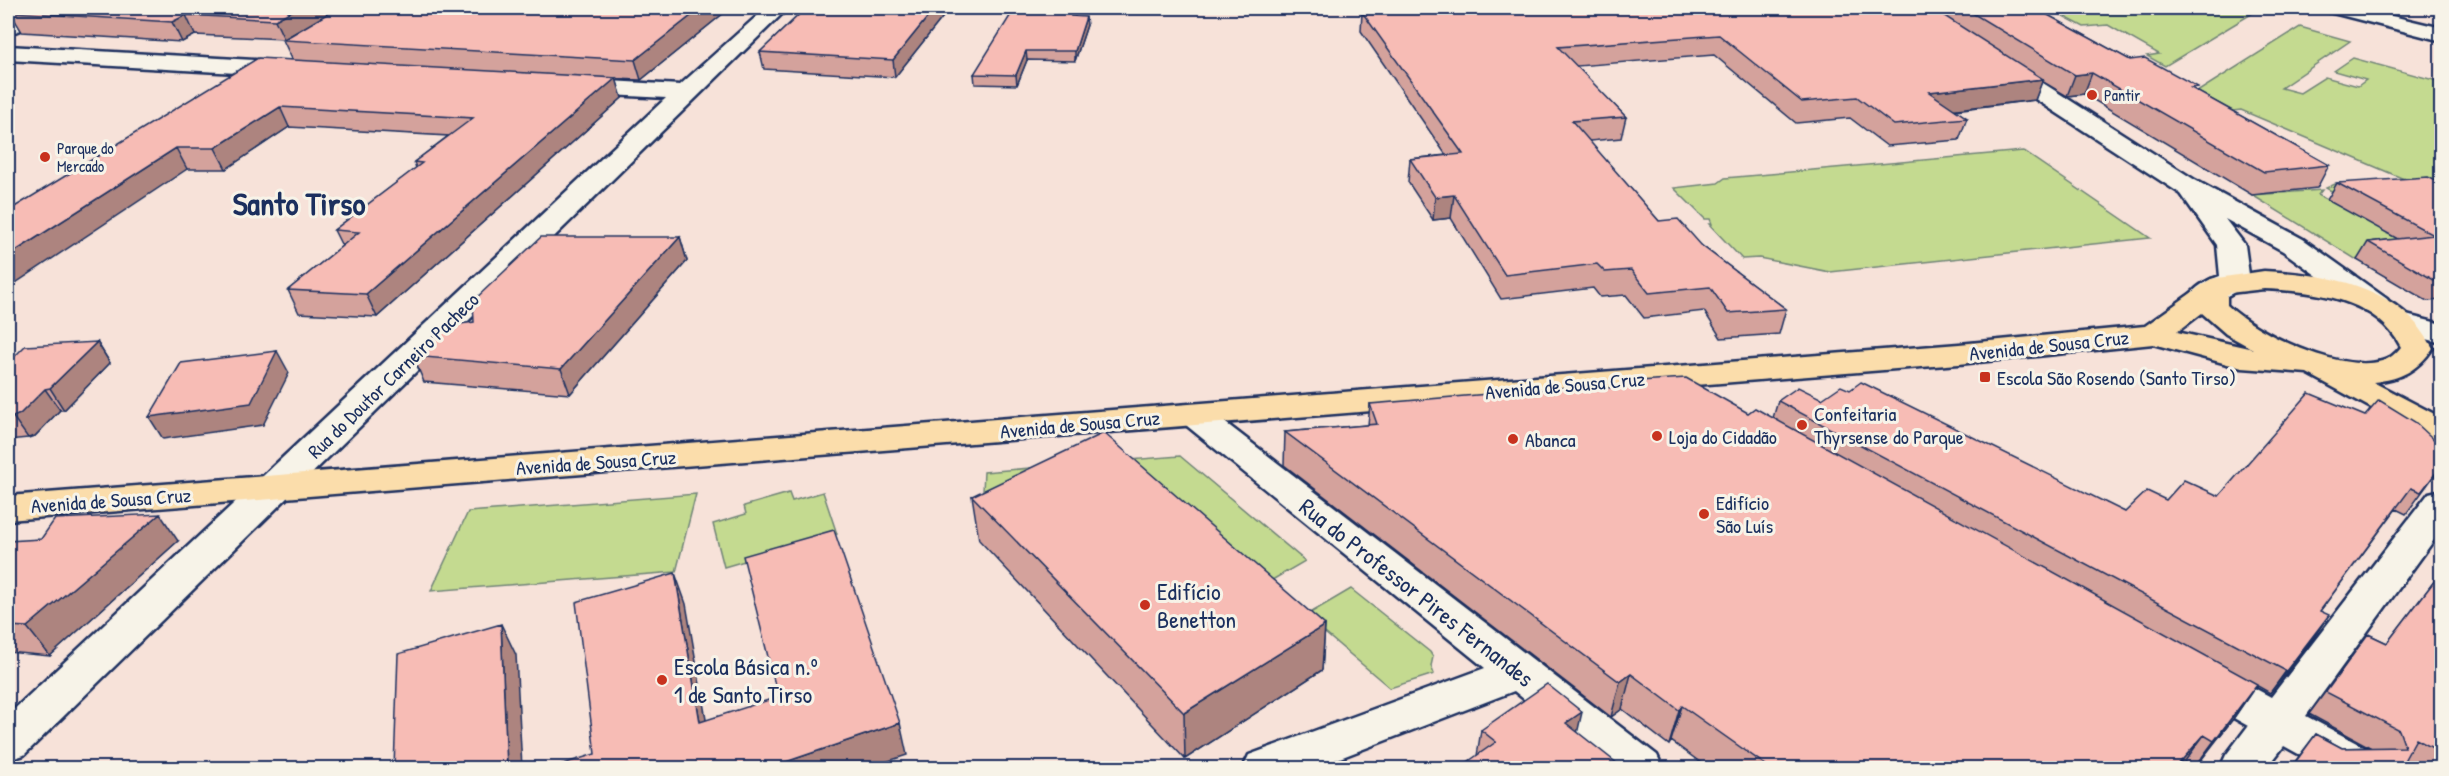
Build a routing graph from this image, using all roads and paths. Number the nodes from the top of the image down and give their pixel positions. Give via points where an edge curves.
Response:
1 (56, 8) edge
2 (778, 8) edge
3 (2336, 8) edge
4 (8, 29) edge
5 (2442, 35) edge
6 (284, 50) edge
7 (1979, 52) edge
8 (8, 53) edge
9 (256, 67) junction
10 (316, 70) edge
11 (555, 84) edge
12 (216, 90) edge
13 (686, 92) junction
14 (2187, 186) junction
15 (2224, 287) junction
16 (2376, 305) junction
17 (2402, 323) junction
18 (2442, 334) edge
19 (2153, 335) junction
20 (2442, 346) edge
21 (2314, 364) junction
22 (1661, 377) junction
23 (1712, 406) edge
24 (1193, 414) junction
25 (2438, 435) edge
26 (277, 486) junction
27 (2442, 502) edge
28 (8, 508) edge
29 (2178, 666) edge
30 (1519, 672) junction
31 (2275, 721) junction
32 (8, 742) edge
33 (1265, 768) edge
34 (1641, 768) edge
35 (2242, 768) edge
36 (2363, 768) edge

1 - 4 street
2 - 13 street, Rua do Doutor Carneiro Pacheco
3 - 5 street
6 - 9 street
7 - 14 street
8 - 9 street
9 - 10 street
9 - 12 street
11 - 13 street
13 - 26 street, Rua do Doutor Carneiro Pacheco
14 - 15 street via 2231,245
14 - 16 street via 2293,245
15 - 16 main road via 2292,281 2328,287
15 - 19 street
15 - 21 main road via 2212,305 2225,318 2253,338
16 - 17 main road
17 - 18 street
17 - 20 main road
17 - 21 main road via 2417,348 2394,369 2372,372
19 - 21 main road, Avenida de Sousa Cruz via 2242,358
19 - 22 main road, Avenida de Sousa Cruz
21 - 25 main road
22 - 23 street
22 - 24 main road, Avenida de Sousa Cruz
24 - 26 main road, Avenida de Sousa Cruz
24 - 30 street, Rua do Professor Pires Fernandes
26 - 28 main road, Avenida de Sousa Cruz
26 - 32 street, Rua do Doutor Carneiro Pacheco
27 - 31 street
29 - 31 street
30 - 33 street
30 - 34 street, Rua do Professor Pires Fernandes
31 - 35 street
31 - 36 street

